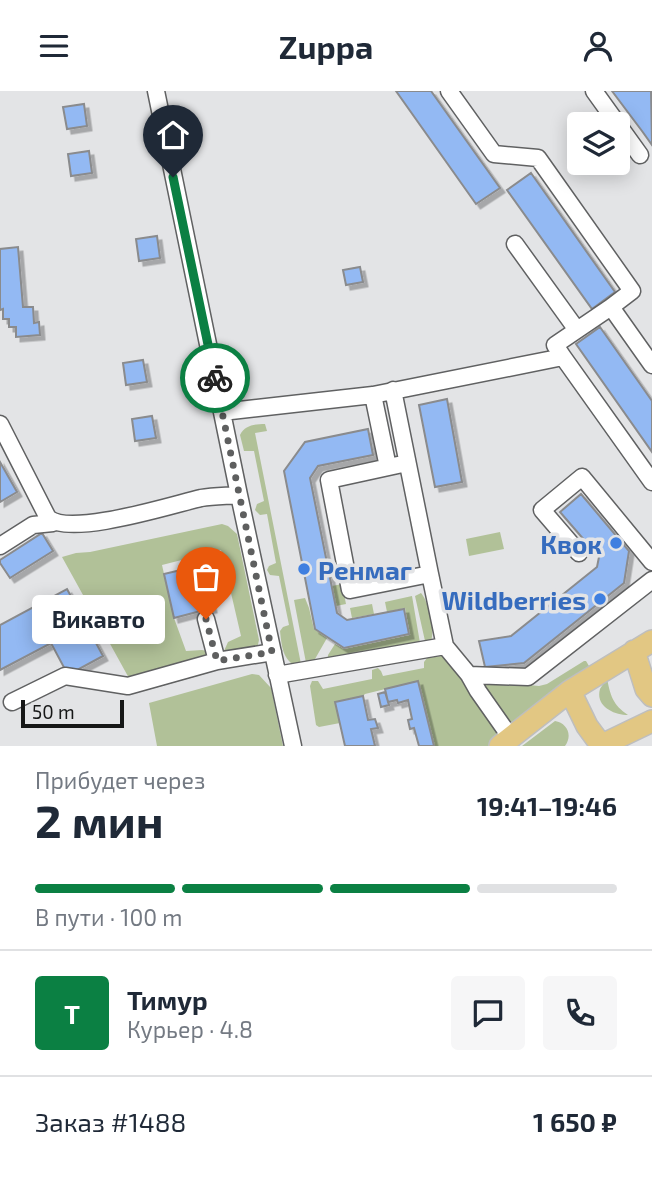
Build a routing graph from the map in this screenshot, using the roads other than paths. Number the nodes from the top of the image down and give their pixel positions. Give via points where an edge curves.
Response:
1 (156, 91) edge
2 (449, 91) edge
3 (594, 91) edge
4 (640, 155) dead end
5 (515, 244) dead end
6 (611, 307) junction
7 (577, 330) junction
8 (563, 357) junction
9 (652, 365) edge
10 (393, 390) junction
11 (373, 395) junction
12 (222, 412) junction
13 (0, 424) edge
14 (407, 463) junction
15 (388, 467) junction
16 (652, 482) edge
17 (239, 495) junction
18 (53, 523) junction
19 (0, 546) edge
20 (579, 554) dead end
21 (652, 562) edge
22 (430, 574) junction
23 (652, 580) edge
24 (206, 619) dead end
25 (445, 646) junction
26 (643, 646) edge
27 (272, 652) junction
28 (217, 661) junction
29 (277, 675) junction
30 (469, 675) junction
31 (570, 691) junction
32 (652, 696) edge
33 (12, 702) dead end
34 (652, 721) edge
35 (505, 742) edge
36 (293, 746) edge
37 (600, 746) edge

1 - 12 street
2 - 6 street via 494,154 538,158 632,292
3 - 4 street
5 - 7 street
6 - 7 street
6 - 9 street
7 - 8 street via 555,345
8 - 10 street
8 - 16 street
10 - 11 street
10 - 14 street
11 - 12 street
11 - 15 street
12 - 17 street
13 - 18 street
14 - 15 street
14 - 22 street
15 - 22 street via 329,479 350,590
17 - 18 street via 205,497 93,524
17 - 27 street
18 - 19 street via 33,526
20 - 21 street via 542,510 582,477
22 - 25 street
23 - 30 street via 528,677
24 - 28 street
25 - 29 street
25 - 30 street
26 - 31 main road
26 - 32 main road via 646,689
27 - 28 street
27 - 29 street
28 - 33 street via 128,686 65,676
29 - 36 street
30 - 35 street
31 - 35 main road
31 - 37 main road
34 - 37 main road

